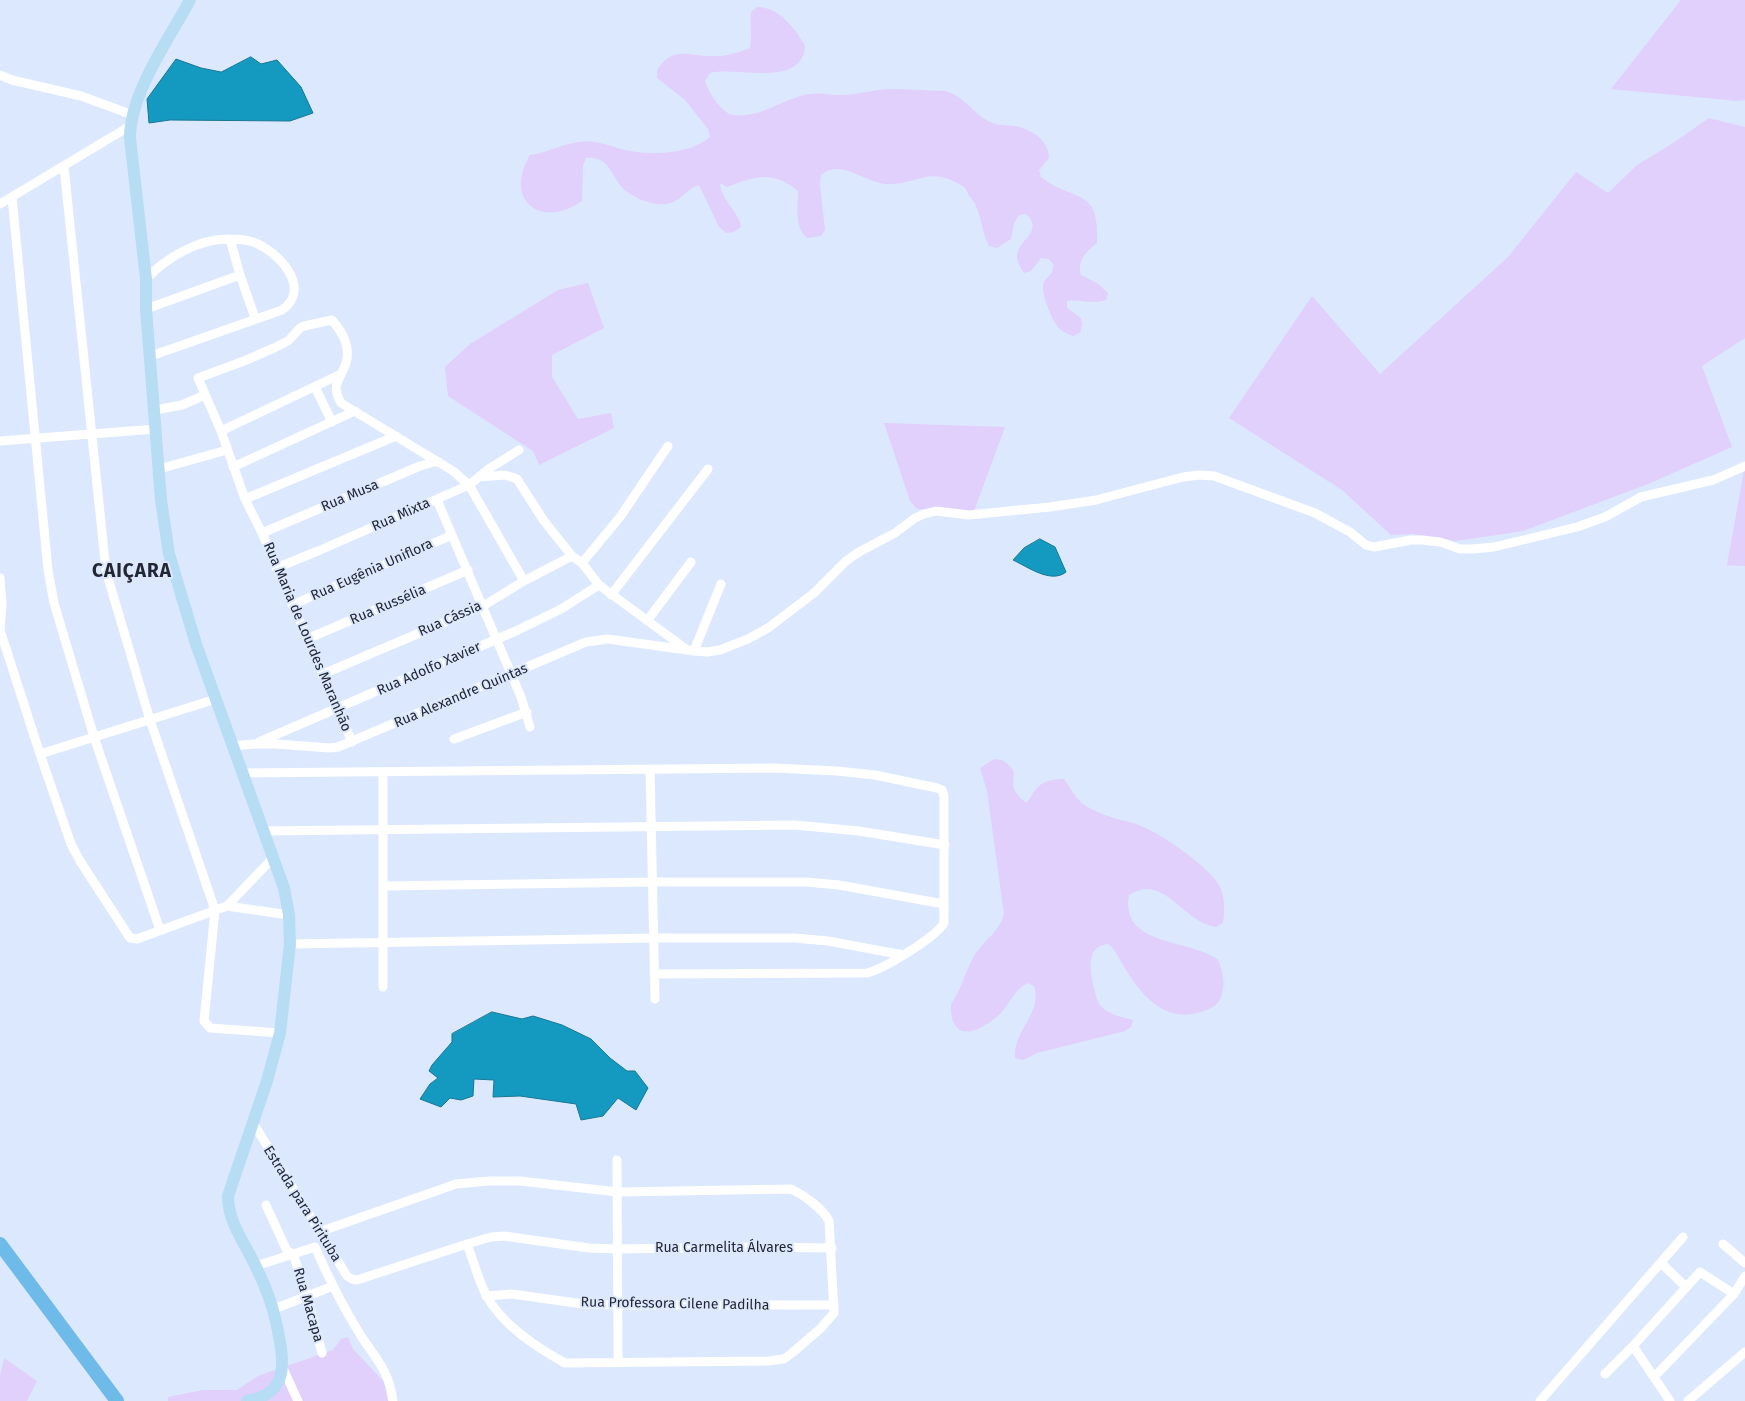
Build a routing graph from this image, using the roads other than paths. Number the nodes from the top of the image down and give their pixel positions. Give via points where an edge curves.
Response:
1 (190, 0) edge
2 (0, 75) edge
3 (131, 120) junction
4 (64, 167) junction
5 (12, 197) junction
6 (0, 204) edge
7 (230, 239) junction
8 (240, 275) junction
9 (146, 279) junction
10 (146, 309) junction
11 (255, 318) junction
12 (151, 356) junction
13 (339, 375) junction
14 (315, 387) junction
15 (205, 396) junction
16 (155, 410) junction
17 (355, 411) junction
18 (332, 422) junction
19 (156, 429) junction
20 (220, 431) junction
21 (91, 434) junction
22 (396, 436) junction
23 (36, 438) junction
24 (0, 441) edge
25 (668, 446) dead end
26 (227, 450) junction
27 (519, 450) dead end
28 (439, 462) junction
29 (1745, 466) edge
30 (233, 467) junction
31 (159, 469) junction
32 (708, 469) dead end
33 (479, 478) junction
34 (468, 485) junction
35 (245, 499) junction
36 (436, 500) junction
37 (262, 533) junction
38 (452, 535) junction
39 (572, 556) junction
40 (691, 562) dead end
41 (582, 563) junction
42 (276, 568) junction
43 (468, 570) junction
44 (0, 578) edge
45 (524, 581) junction
46 (721, 584) dead end
47 (599, 586) junction
48 (611, 595) junction
49 (292, 605) junction
50 (483, 606) junction
51 (647, 621) junction
52 (497, 639) junction
53 (307, 640) junction
54 (691, 651) junction
55 (323, 674) junction
56 (512, 675) junction
57 (216, 699) junction
58 (338, 708) junction
59 (526, 712) junction
60 (150, 720) junction
61 (530, 727) dead end
62 (94, 737) junction
63 (454, 739) dead end
64 (352, 742) junction
65 (254, 744) junction
66 (232, 746) junction
67 (40, 754) junction
68 (650, 769) junction
69 (383, 772) junction
70 (241, 773) junction
71 (652, 827) junction
72 (383, 829) junction
73 (263, 831) junction
74 (945, 845) junction
75 (273, 858) junction
76 (652, 882) junction
77 (383, 886) junction
78 (944, 904) junction
79 (227, 906) junction
80 (215, 910) junction
81 (290, 915) junction
82 (160, 930) junction
83 (653, 938) junction
84 (383, 943) junction
85 (290, 944) junction
86 (903, 955) junction
87 (654, 974) junction
88 (383, 987) dead end
89 (654, 999) dead end
90 (280, 1033) junction
91 (252, 1121) junction
92 (618, 1160) dead end
93 (618, 1192) junction
94 (266, 1205) dead end
95 (320, 1232) junction
96 (1683, 1237) dead end
97 (0, 1244) edge
98 (467, 1244) junction
99 (1723, 1244) dead end
100 (832, 1248) junction
101 (617, 1249) junction
102 (293, 1254) junction
103 (1661, 1263) junction
104 (1745, 1263) edge
105 (256, 1266) junction
106 (1745, 1276) edge
107 (358, 1280) joint
108 (333, 1286) junction
109 (1686, 1287) junction
110 (1734, 1294) junction
111 (308, 1296) junction
112 (486, 1296) junction
113 (618, 1305) junction
114 (834, 1305) junction
115 (274, 1309) junction
116 (1633, 1346) junction
117 (1745, 1352) edge
118 (322, 1353) dead end
119 (618, 1362) junction
120 (282, 1366) junction
121 (1605, 1374) dead end
122 (1654, 1377) junction
123 (117, 1401) edge
124 (247, 1401) edge
125 (298, 1401) edge
126 (393, 1401) edge
127 (1540, 1401) edge
128 (1670, 1401) edge
129 (1688, 1401) edge

1 - 3 main road via 151,71
2 - 3 street via 81,96
3 - 4 street
3 - 9 main road via 130,138
4 - 5 street
4 - 21 street
5 - 6 street
5 - 23 street
7 - 8 street
7 - 9 street via 206,243 176,255
7 - 11 street via 253,242 267,250 288,269 295,283 295,294 289,305
8 - 10 street
8 - 11 street
9 - 10 main road
10 - 12 main road
11 - 12 street
12 - 16 main road
13 - 14 street
13 - 15 street, Rua Maria de Lourdes Maranhão via 346,364 347,346 343,333 332,320 304,326 288,341 274,348 198,378
13 - 17 street via 337,395 341,403
14 - 18 street
14 - 20 street
15 - 16 street
15 - 20 street, Rua Maria de Lourdes Maranhão
16 - 19 main road
17 - 18 street
17 - 22 street
18 - 30 street
19 - 21 street
19 - 31 main road
20 - 26 street, Rua Maria de Lourdes Maranhão
21 - 23 street
21 - 60 street via 106,571
22 - 28 street
22 - 35 street
23 - 24 street
23 - 62 street via 48,570
25 - 41 street via 620,517
26 - 30 street, Rua Maria de Lourdes Maranhão
26 - 31 street
27 - 33 street, Rua Mixta
28 - 34 street
28 - 37 street, Rua Musa via 420,466
29 - 54 street, Rua Alexandre Quintas via 1712,480 1641,497 1605,517 1577,527 1473,549 1422,540 1374,547 1366,545 1350,532 1315,513 1214,476 1183,477 1096,500 1050,507 969,515 936,512 915,518 859,552 814,593 761,632 720,650
30 - 35 street, Rua Maria de Lourdes Maranhão
31 - 57 main road via 169,554
32 - 48 street
33 - 34 street, Rua Mixta
33 - 39 street via 505,475 517,479
34 - 36 street, Rua Mixta
34 - 45 street
35 - 37 street, Rua Maria de Lourdes Maranhão
36 - 38 street
36 - 42 street, Rua Mixta
37 - 42 street, Rua Maria de Lourdes Maranhão
38 - 43 street
38 - 49 street, Rua Eugênia Uniflora
39 - 41 street
39 - 45 street, Rua Cássia
40 - 51 street
41 - 47 street
42 - 49 street, Rua Maria de Lourdes Maranhão
43 - 50 street
43 - 53 street, Rua Russélia
44 - 67 street via 0,630
45 - 50 street, Rua Cássia
46 - 54 street
47 - 48 street
47 - 52 street, Rua Adolfo Xavier via 561,609
48 - 51 street
49 - 53 street, Rua Maria de Lourdes Maranhão
50 - 52 street
50 - 55 street, Rua Cássia
51 - 54 street
52 - 56 street
52 - 58 street, Rua Adolfo Xavier
53 - 55 street, Rua Maria de Lourdes Maranhão
54 - 56 street, Rua Alexandre Quintas via 598,640 586,642
55 - 58 street, Rua Maria de Lourdes Maranhão
56 - 59 street
56 - 64 street, Rua Alexandre Quintas
57 - 60 street
57 - 66 main road
58 - 64 street, Rua Maria de Lourdes Maranhão
58 - 65 street, Rua Adolfo Xavier
59 - 61 street
59 - 63 street
60 - 62 street
60 - 80 street
62 - 67 street
62 - 82 street
64 - 65 street, Rua Alexandre Quintas via 330,748
65 - 66 street, Rua Alexandre Quintas
66 - 70 main road
67 - 82 street via 71,844 130,938 137,939
68 - 69 street
68 - 71 street
68 - 74 street via 837,771 937,788 944,796
69 - 70 street
69 - 72 street
70 - 73 main road
71 - 72 street
71 - 74 street via 794,825 859,831
71 - 76 street
72 - 73 street
72 - 77 street
73 - 75 main road
74 - 78 street
75 - 79 street
75 - 81 main road
76 - 77 street
76 - 78 street via 806,882
76 - 83 street
77 - 84 street
78 - 86 street via 941,929
79 - 80 street
79 - 81 street
80 - 82 street
80 - 90 street via 204,1021 210,1028
81 - 85 main road
83 - 84 street
83 - 86 street via 795,938
83 - 87 street
84 - 85 street
84 - 88 street
85 - 90 main road
86 - 87 street via 868,973
87 - 89 street
90 - 91 main road
91 - 95 street, Estrada para Pirituba
91 - 105 main road via 228,1204 236,1230
92 - 93 street
93 - 95 street via 520,1180 456,1184
93 - 100 street via 791,1189 826,1216 831,1226
93 - 101 street
94 - 102 street, Rua Macapa via 287,1251
95 - 107 street, Estrada para Pirituba via 347,1276
96 - 103 street
97 - 123 main road
98 - 101 street, Rua Carmelita Álvares via 504,1236
98 - 107 street, Rua Carmelita Álvares
98 - 112 street
99 - 104 street
100 - 101 street, Rua Carmelita Álvares
100 - 114 street
101 - 113 street
102 - 105 street
102 - 108 street, Estrada para Pirituba via 315,1246
102 - 111 street, Rua Macapa
103 - 109 street
103 - 127 street
105 - 115 main road
106 - 110 street
108 - 111 street
108 - 126 street, Estrada para Pirituba via 382,1366
109 - 110 street via 1700,1272
109 - 116 street
110 - 122 street
111 - 115 street
111 - 118 street, Rua Macapa
112 - 113 street, Rua Professora Cilene Padilha via 512,1294 583,1304
112 - 119 street via 506,1322 565,1363
113 - 114 street, Rua Professora Cilene Padilha
113 - 119 street
114 - 119 street via 834,1313 825,1324 784,1359
115 - 120 main road
116 - 121 street
116 - 122 street
117 - 129 street
120 - 124 main road via 276,1388
120 - 125 street
122 - 128 street

